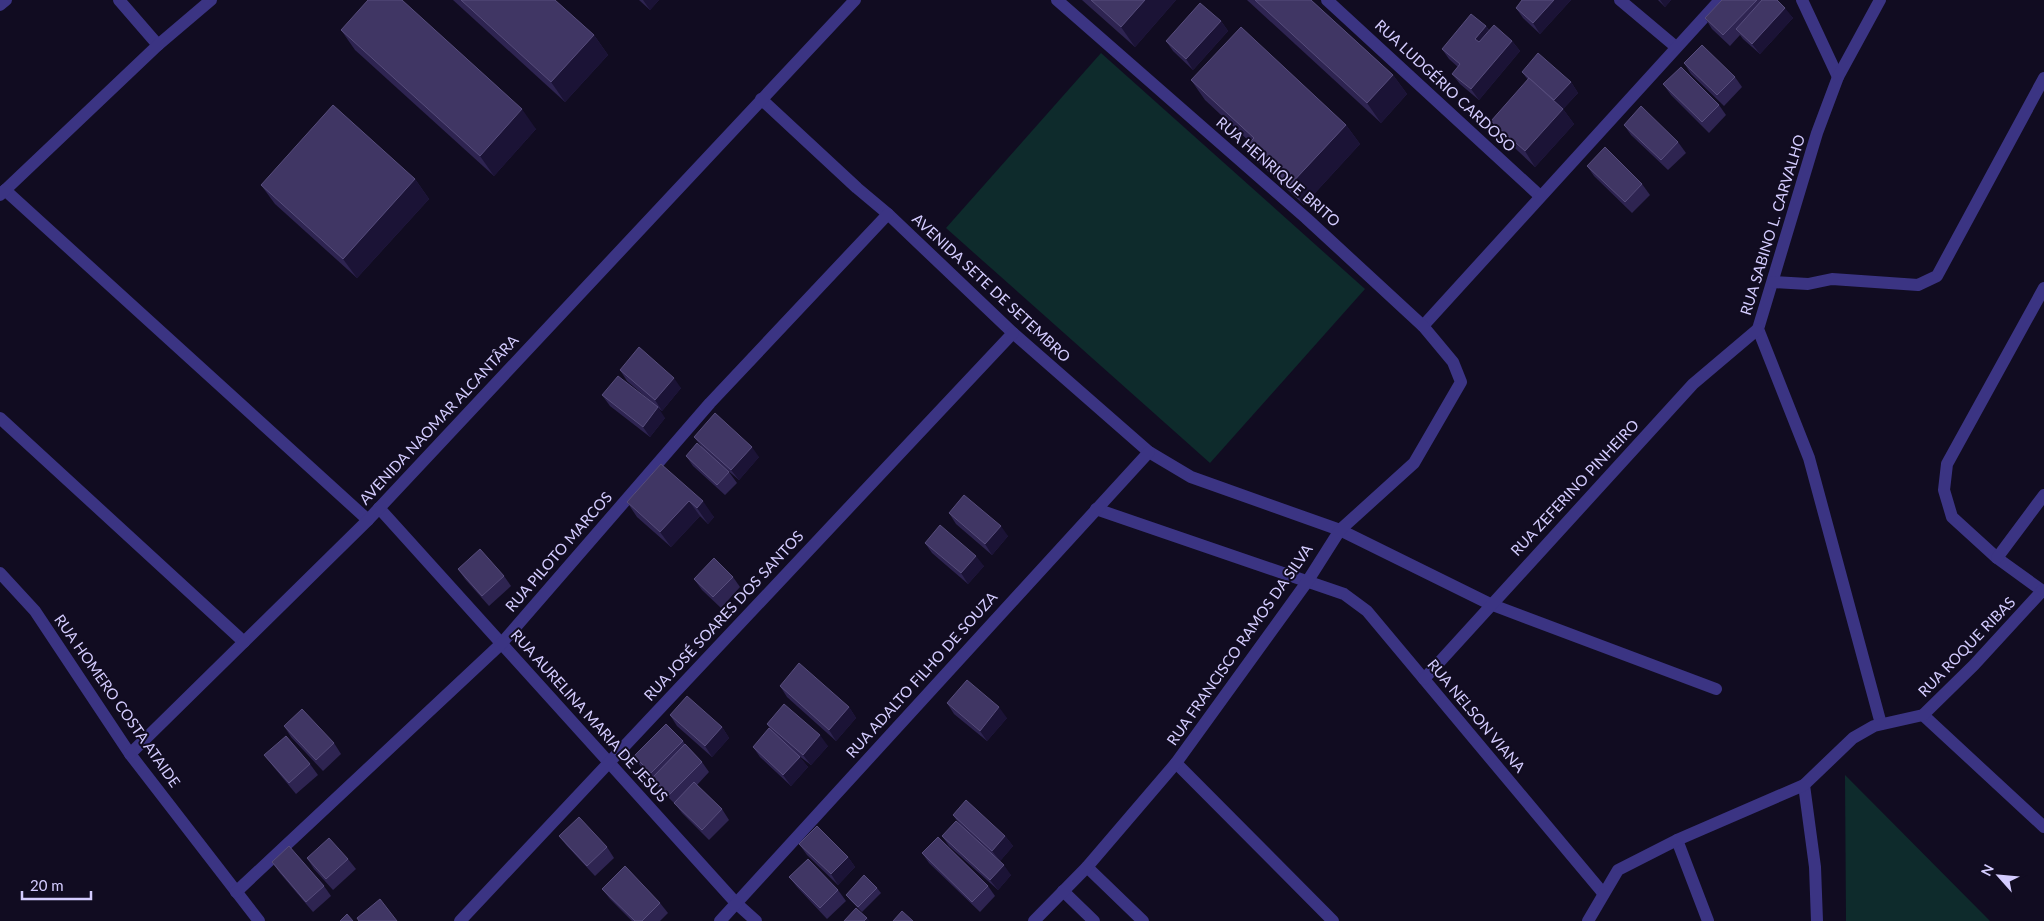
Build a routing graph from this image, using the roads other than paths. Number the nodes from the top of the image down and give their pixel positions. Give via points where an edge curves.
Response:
1 (6, 0) edge
2 (119, 0) edge
3 (211, 0) edge
4 (855, 0) edge
5 (1057, 0) edge
6 (1327, 0) edge
7 (1620, 0) edge
8 (1720, 0) edge
9 (1802, 0) edge
10 (1880, 0) edge
11 (0, 5) edge
12 (158, 45) junction
13 (1676, 47) junction
14 (1838, 77) junction
15 (2044, 78) edge
16 (761, 99) junction
17 (2, 193) edge
18 (1540, 196) junction
19 (888, 214) junction
20 (1773, 282) junction
21 (2044, 288) edge
22 (1423, 326) junction
23 (1758, 329) junction
24 (1013, 333) junction
25 (1461, 382) joint
26 (0, 418) edge
27 (1149, 452) junction
28 (2044, 495) edge
29 (379, 508) junction
30 (1096, 509) junction
31 (368, 520) junction
32 (1340, 530) junction
33 (1997, 558) junction
34 (0, 573) edge
35 (1307, 582) junction
36 (2043, 592) edge
37 (1490, 604) junction
38 (244, 642) junction
39 (501, 644) junction
40 (1424, 679) junction
41 (1716, 689) dead end
42 (1923, 715) junction
43 (1881, 724) junction
44 (130, 754) junction
45 (608, 763) junction
46 (1176, 763) junction
47 (1804, 785) junction
48 (2043, 829) edge
49 (1677, 840) junction
50 (1087, 867) junction
51 (1063, 891) junction
52 (236, 892) junction
53 (1603, 893) junction
54 (736, 903) junction
55 (259, 921) edge
56 (460, 921) edge
57 (720, 921) edge
58 (756, 921) edge
59 (1034, 921) edge
60 (1094, 921) edge
61 (1144, 921) edge
62 (1333, 921) edge
63 (1588, 921) edge
64 (1708, 921) edge
65 (1817, 921) edge

1 - 11 street
2 - 12 street
3 - 12 street
4 - 16 street
5 - 22 street, RUA HENRIQUE BRITO via 1306,218
6 - 18 street, RUA LUDGÉRIO CARDOSO
7 - 13 street
8 - 13 street
9 - 14 street
10 - 14 street, RUA SABINO L. CARVALHO
12 - 17 street
13 - 18 street
14 - 20 street, RUA SABINO L. CARVALHO via 1817,133
15 - 20 street via 1937,276 1918,285 1832,279 1808,284
16 - 19 street, AVENIDA SETE DE SETEMBRO
16 - 29 street, AVENIDA NAOMAR ALCANTÂRA
17 - 31 street
18 - 22 street
19 - 24 street, AVENIDA SETE DE SETEMBRO
19 - 39 street, RUA PILOTO MARCOS via 710,403
20 - 23 street, RUA SABINO L. CARVALHO
21 - 33 street via 1947,464 1944,490 1952,517
22 - 25 street, RUA HENRIQUE BRITO via 1453,362
23 - 37 street, RUA ZEFERINO PINHEIRO via 1693,384
23 - 43 street, RUA SABINO L. CARVALHO via 1809,458
24 - 27 street, AVENIDA SETE DE SETEMBRO
24 - 45 street, RUA JOSÉ SOARES DOS SANTOS
25 - 32 street, RUA FRANCISCO RAMOS DA SILVA via 1414,463
26 - 38 street
27 - 30 street, RUA ADALTO FILHO DE SOUZA
27 - 32 street, AVENIDA SETE DE SETEMBRO via 1191,477
28 - 33 street
29 - 31 street, AVENIDA NAOMAR ALCANTÂRA
29 - 39 street, RUA AURELINA MARIA DE JESUS
30 - 35 street, RUA NELSON VIANA
30 - 54 street, RUA ADALTO FILHO DE SOUZA
31 - 38 street, AVENIDA NAOMAR ALCANTÂRA
32 - 35 street, RUA FRANCISCO RAMOS DA SILVA
32 - 37 street, AVENIDA SETE DE SETEMBRO
33 - 36 street
34 - 44 street, RUA HOMERO COSTA ATAIDE via 35,611
35 - 40 street, RUA NELSON VIANA via 1344,594 1367,611
35 - 46 street, RUA FRANCISCO RAMOS DA SILVA
36 - 42 street, RUA ROQUE RIBAS
37 - 40 street, RUA ZEFERINO PINHEIRO
37 - 41 street, AVENIDA SETE DE SETEMBRO
38 - 44 street, AVENIDA NAOMAR ALCANTÂRA
39 - 45 street, RUA AURELINA MARIA DE JESUS
39 - 52 street, RUA PILOTO MARCOS
40 - 53 street, RUA NELSON VIANA
42 - 43 street, RUA ROQUE RIBAS
42 - 48 street
43 - 47 street, RUA ROQUE RIBAS via 1853,738
44 - 52 street, RUA HOMERO COSTA ATAIDE
45 - 54 street, RUA AURELINA MARIA DE JESUS
45 - 56 street, RUA JOSÉ SOARES DOS SANTOS
46 - 50 street, RUA FRANCISCO RAMOS DA SILVA
46 - 62 street
47 - 49 street
47 - 65 street via 1815,867
49 - 53 street via 1618,870
49 - 64 street
50 - 51 street, RUA FRANCISCO RAMOS DA SILVA
50 - 61 street
51 - 59 street, RUA FRANCISCO RAMOS DA SILVA
51 - 60 street
52 - 55 street, RUA HOMERO COSTA ATAIDE
53 - 63 street
54 - 57 street, RUA ADALTO FILHO DE SOUZA
54 - 58 street, RUA AURELINA MARIA DE JESUS

